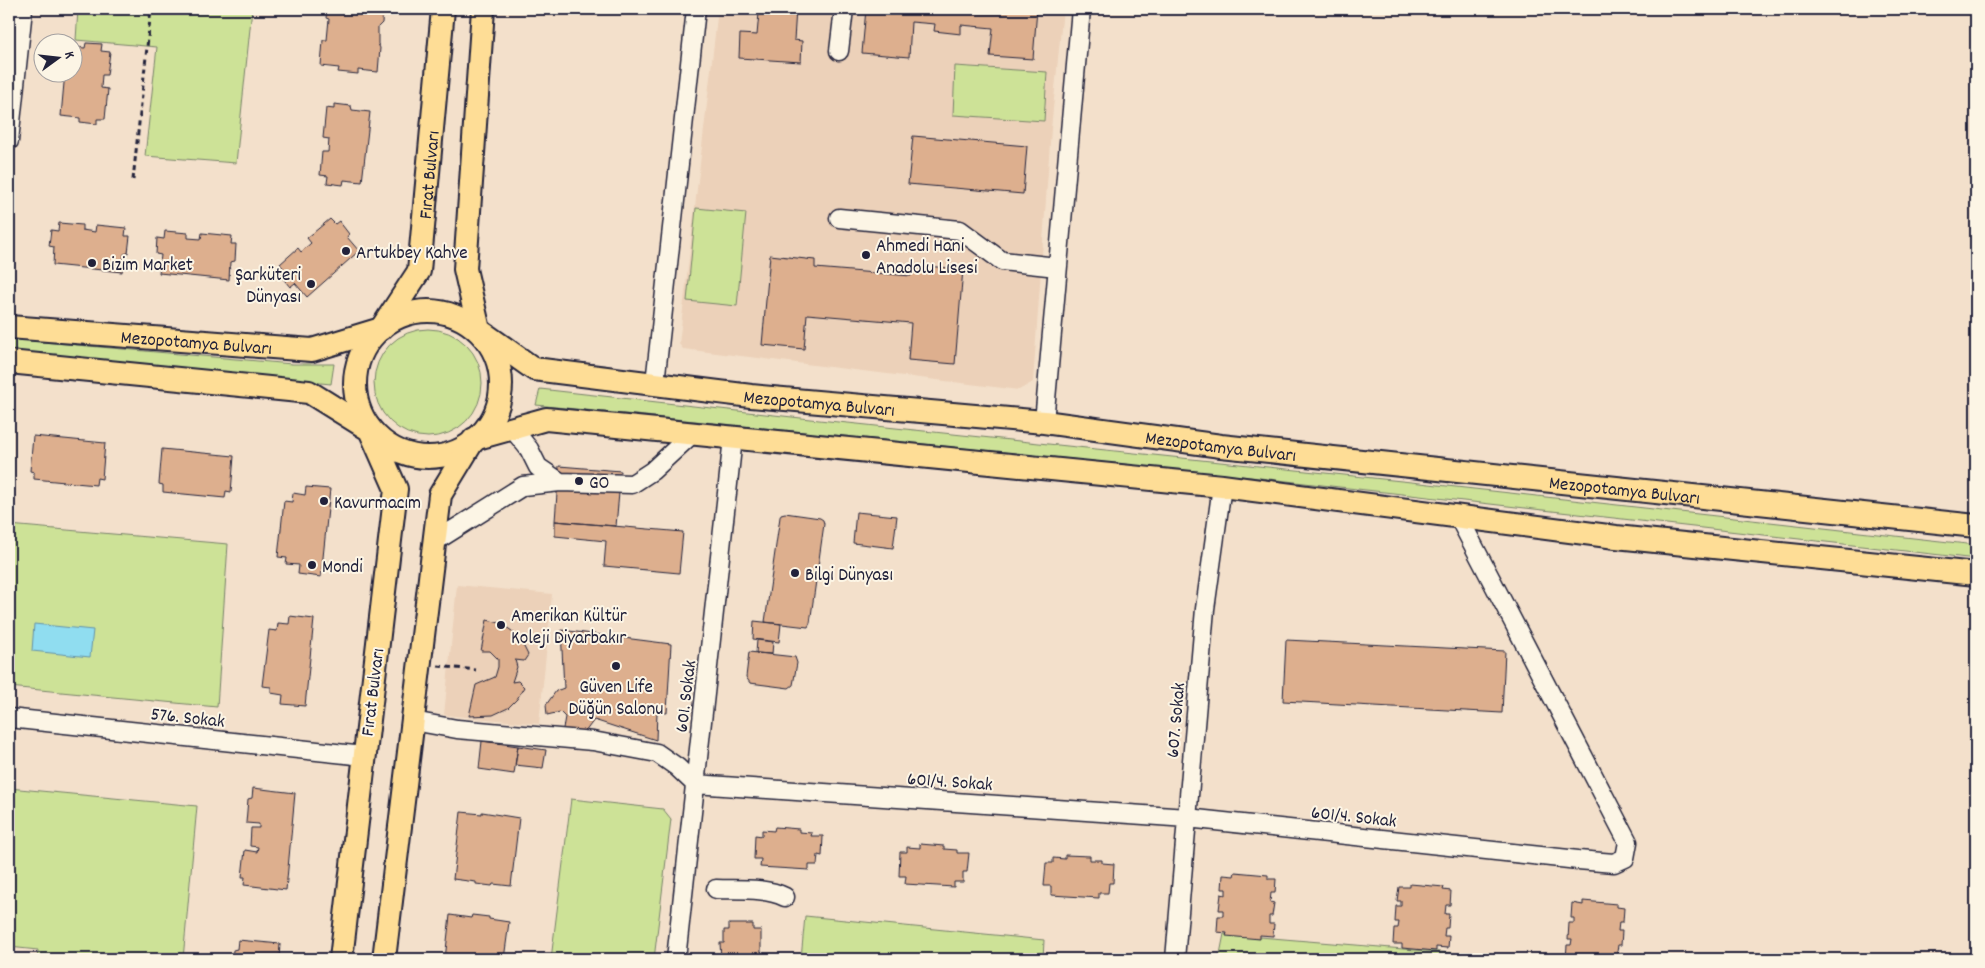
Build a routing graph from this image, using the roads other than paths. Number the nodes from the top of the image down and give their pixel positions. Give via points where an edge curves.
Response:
1 (23, 9) edge
2 (443, 9) edge
3 (483, 9) edge
4 (696, 9) edge
5 (844, 9) edge
6 (1081, 9) edge
7 (839, 51) dead end
8 (9, 141) edge
9 (839, 218) dead end
10 (1057, 267) junction
11 (9, 327) edge
12 (381, 329) junction
13 (479, 330) junction
14 (9, 362) edge
15 (655, 383) junction
16 (1044, 422) junction
17 (512, 428) junction
18 (370, 430) junction
19 (692, 434) junction
20 (733, 438) junction
21 (474, 439) junction
22 (560, 482) junction
23 (1222, 486) junction
24 (1458, 516) junction
25 (1976, 526) edge
26 (434, 542) junction
27 (1976, 574) edge
28 (9, 718) edge
29 (413, 721) junction
30 (364, 756) junction
31 (695, 784) junction
32 (1187, 818) junction
33 (716, 889) dead end
34 (785, 897) dead end
35 (341, 959) edge
36 (384, 959) edge
37 (676, 959) edge
38 (1175, 959) edge

1 - 8 street
2 - 12 main road, Fırat Bulvarı via 419,271
3 - 13 main road via 465,269
4 - 15 street
5 - 7 street
6 - 10 street
9 - 10 street via 960,230 1002,261
10 - 16 street
11 - 12 main road, Mezopotamya Bulvarı via 312,350
12 - 13 main road via 398,317 440,312
12 - 18 main road via 365,347 356,368 355,390 360,412
13 - 15 main road, Mezopotamya Bulvarı via 534,369
13 - 21 main road via 493,352 500,375 499,399 490,422
14 - 18 main road, Mezopotamya Bulvarı via 308,392
15 - 16 main road, Mezopotamya Bulvarı via 751,396
16 - 25 main road, Mezopotamya Bulvarı via 1221,446
17 - 19 main road via 546,419
17 - 21 main road
17 - 22 street via 530,449 538,467
18 - 21 main road via 389,447 410,456 433,458 455,452
18 - 30 main road, Fırat Bulvarı via 396,489
19 - 20 main road
19 - 22 street via 652,472 632,484
20 - 23 main road
20 - 31 street, 601. Sokak
21 - 26 main road via 440,495
22 - 26 street via 523,486
23 - 24 main road
23 - 32 street, 607. Sokak via 1205,609
24 - 27 main road via 1616,537
24 - 32 street, 601/4. Sokak via 1628,842 1625,858 1614,863 1578,860
26 - 29 main road
28 - 30 street, 576. Sokak
29 - 31 street via 457,730 593,741 657,753
29 - 36 main road
30 - 35 main road, Fırat Bulvarı
31 - 32 street, 601/4. Sokak
31 - 37 street, 601. Sokak
32 - 38 street, 607. Sokak
33 - 34 street via 763,891

